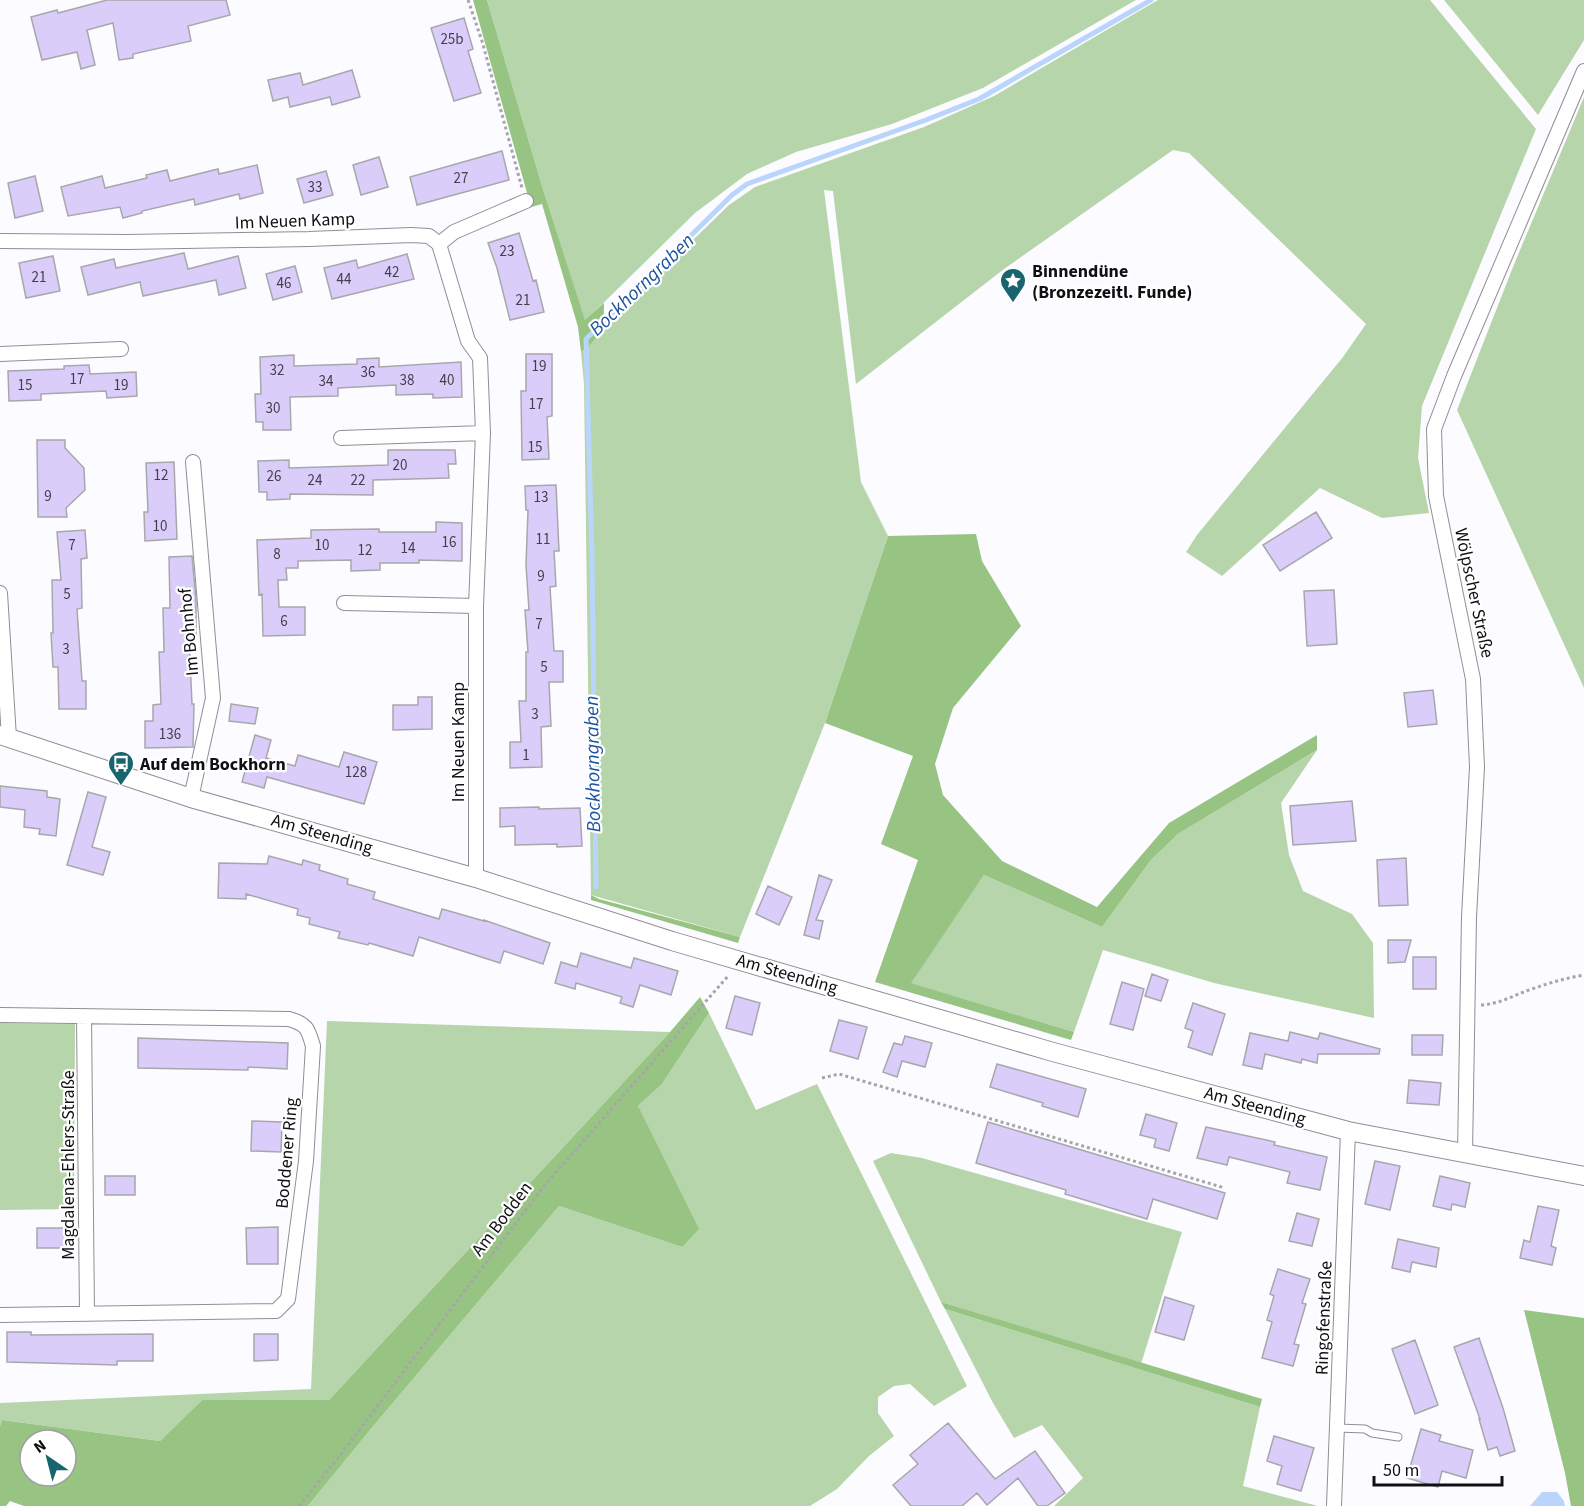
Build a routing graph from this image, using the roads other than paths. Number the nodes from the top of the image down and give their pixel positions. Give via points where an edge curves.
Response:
1 (1584, 70) edge
2 (526, 201) road end
3 (0, 241) edge
4 (439, 244) junction
5 (121, 349) dead end
6 (0, 354) edge
7 (483, 433) junction
8 (341, 438) dead end
9 (193, 462) dead end
10 (0, 593) edge
11 (344, 603) dead end
12 (476, 606) junction
13 (4, 737) edge
14 (191, 798) junction
15 (476, 878) junction
16 (0, 1015) edge
17 (84, 1017) junction
18 (1348, 1131) junction
19 (1465, 1153) junction
20 (1584, 1176) edge
21 (87, 1314) junction
22 (0, 1315) edge
23 (1337, 1428) junction
24 (1398, 1437) dead end
25 (1334, 1506) edge

1 - 19 street, Wölpscher Straße via 1434,429 1436,496 1473,679 1477,767 1469,918
2 - 4 street via 454,232
3 - 4 street, Im Neuen Kamp via 149,242 411,235 429,236
4 - 7 street, Im Neuen Kamp via 468,341 480,358
5 - 6 street
7 - 8 street
7 - 12 street, Im Neuen Kamp
9 - 14 street, Im Bohnhof via 213,698
10 - 13 street
11 - 12 street
12 - 15 street, Im Neuen Kamp
13 - 14 street, Am Steending
14 - 15 street, Am Steending
15 - 18 street, Am Steending via 1053,1052
16 - 17 street, Boddener Ring
17 - 21 street, Magdalena-Ehlers-Straße
17 - 21 street, Boddener Ring via 289,1019 308,1030 312,1046 306,1161 288,1299 276,1311
18 - 19 street, Am Steending
18 - 23 street, Ringofenstraße
19 - 20 street, Am Steending
21 - 22 street, Boddener Ring
23 - 24 lane via 1365,1429
23 - 25 street, Ringofenstraße

